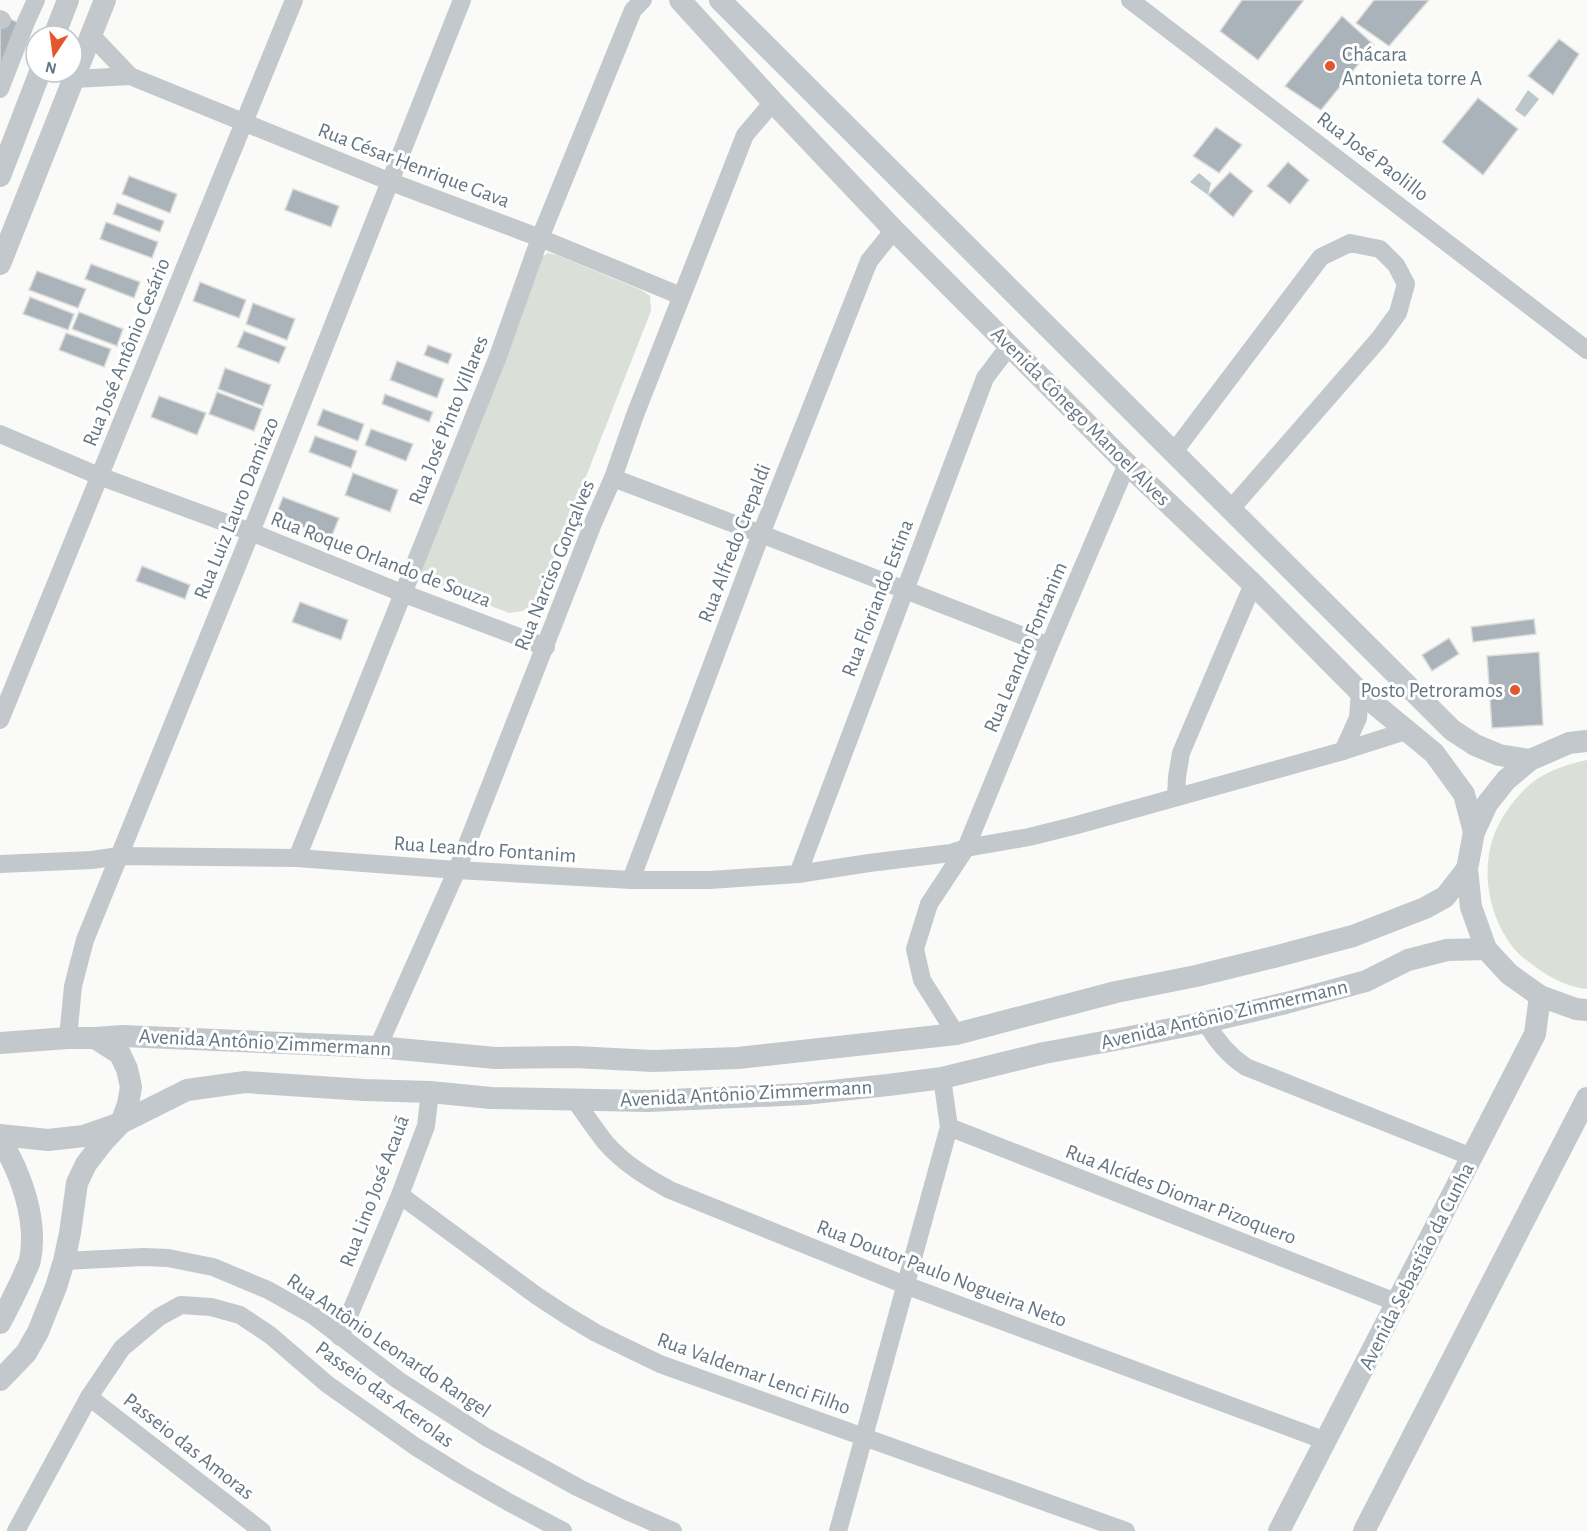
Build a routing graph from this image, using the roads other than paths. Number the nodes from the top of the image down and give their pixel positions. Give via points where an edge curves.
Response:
1 (36, 0) edge
2 (68, 0) edge
3 (105, 0) edge
4 (294, 0) edge
5 (462, 0) edge
6 (643, 0) edge
7 (680, 0) edge
8 (720, 0) edge
9 (1130, 0) edge
10 (59, 24) edge
11 (91, 35) junction
12 (84, 53) edge
13 (130, 76) junction
14 (84, 78) edge
15 (35, 84) edge
16 (72, 84) edge
17 (0, 89) edge
18 (773, 102) junction
19 (245, 122) junction
20 (0, 176) edge
21 (391, 182) junction
22 (894, 230) junction
23 (540, 238) junction
24 (0, 264) edge
25 (681, 296) junction
26 (1010, 345) junction
27 (1587, 350) edge
28 (0, 434) edge
29 (1173, 453) junction
30 (1127, 464) junction
31 (99, 477) junction
32 (613, 478) junction
33 (1230, 510) junction
34 (251, 532) junction
35 (761, 534) junction
36 (1253, 584) junction
37 (904, 590) junction
38 (402, 593) junction
39 (1049, 646) junction
40 (546, 647) junction
41 (1360, 692) junction
42 (0, 720) edge
43 (1406, 731) junction
44 (1587, 741) edge
45 (1343, 751) junction
46 (1530, 760) junction
47 (1176, 797) junction
48 (1474, 832) junction
49 (966, 848) junction
50 (119, 856) junction
51 (297, 858) junction
52 (0, 864) edge
53 (1467, 869) junction
54 (457, 870) junction
55 (798, 874) junction
56 (631, 880) junction
57 (1486, 950) junction
58 (1540, 996) junction
59 (1587, 1010) edge
60 (1206, 1022) junction
61 (956, 1034) junction
62 (68, 1038) junction
63 (95, 1038) junction
64 (0, 1043) edge
65 (378, 1047) junction
66 (942, 1078) junction
67 (430, 1092) junction
68 (1587, 1098) edge
69 (574, 1099) junction
70 (120, 1123) junction
71 (949, 1127) junction
72 (0, 1137) edge
73 (1472, 1157) junction
74 (400, 1195) junction
75 (63, 1261) junction
76 (905, 1285) junction
77 (1398, 1303) junction
78 (0, 1323) edge
79 (340, 1337) junction
80 (0, 1380) edge
81 (89, 1397) junction
82 (864, 1437) junction
83 (1326, 1441) junction
84 (16, 1531) edge
85 (261, 1531) edge
86 (563, 1531) edge
87 (673, 1531) edge
88 (838, 1531) edge
89 (1126, 1531) edge
90 (1279, 1531) edge
91 (1364, 1531) edge

1 - 17 street via 8,59
2 - 10 street
3 - 11 street
4 - 19 street, Rua José Antônio Cesário
5 - 21 street, Rua Luiz Lauro Damiazo
6 - 23 street, Rua José Pinto Villares via 633,10
7 - 18 street, Avenida Cônego Manoel Alves
8 - 29 street, Avenida Cônego Manoel Alves
9 - 27 street, Rua José Paolillo
11 - 12 street
11 - 13 street, Rua César Henrique Gava
13 - 14 street, Rua César Henrique Gava
13 - 19 street, Rua César Henrique Gava
15 - 20 street
16 - 24 street
18 - 22 street, Avenida Cônego Manoel Alves
18 - 25 street, Rua Narciso Gonçalves via 745,135
19 - 21 street, Rua César Henrique Gava
19 - 31 street, Rua José Antônio Cesário
21 - 23 street, Rua César Henrique Gava
21 - 34 street, Rua Luiz Lauro Damiazo
22 - 26 street, Avenida Cônego Manoel Alves
22 - 35 street, Rua Alfredo Crepaldi via 869,261
23 - 25 street, Rua César Henrique Gava
23 - 38 street, Rua José Pinto Villares via 497,359
25 - 32 street, Rua Narciso Gonçalves
26 - 30 street, Avenida Cônego Manoel Alves
26 - 37 street, Rua Floriando Estina via 985,378
28 - 31 street, Rua Roque Orlando de Souza
29 - 33 street, Avenida Cônego Manoel Alves
29 - 33 street via 1321,257 1350,243 1380,249 1396,264 1406,284 1398,313
30 - 36 street, Avenida Cônego Manoel Alves
30 - 39 street, Rua Leandro Fontanim
31 - 34 street, Rua Roque Orlando de Souza
31 - 42 street, Rua José Antônio Cesário
32 - 35 street
32 - 40 street, Rua Narciso Gonçalves
33 - 46 street, Avenida Cônego Manoel Alves via 1452,730 1499,755
34 - 38 street, Rua Roque Orlando de Souza
34 - 50 street, Rua Luiz Lauro Damiazo
35 - 37 street
35 - 56 street, Rua Alfredo Crepaldi
36 - 41 street, Avenida Cônego Manoel Alves
36 - 47 street via 1181,753
37 - 39 street
37 - 55 street, Rua Floriando Estina
38 - 40 street, Rua Roque Orlando de Souza
38 - 51 street, Rua José Pinto Villares
39 - 49 street, Rua Leandro Fontanim
40 - 54 street, Rua Narciso Gonçalves
41 - 43 street, Avenida Cônego Manoel Alves
41 - 45 street via 1358,718
43 - 45 street, Rua Leandro Fontanim
43 - 48 street, Avenida Cônego Manoel Alves via 1434,753 1464,794
44 - 46 street via 1569,743
45 - 47 street, Rua Leandro Fontanim
46 - 48 street via 1506,780 1487,804
47 - 49 street, Rua Leandro Fontanim via 1029,837
48 - 53 street
49 - 55 street, Rua Leandro Fontanim
49 - 61 street, Rua Leandro Fontanim via 929,904 915,949 922,980
50 - 51 street, Rua Leandro Fontanim
50 - 52 street, Rua Leandro Fontanim
50 - 62 street, Rua Luiz Lauro Damiazo via 85,940 73,986
51 - 54 street, Rua Leandro Fontanim
53 - 57 street via 1471,907
53 - 61 street, Avenida Antônio Zimmermann via 1445,897 1353,936
54 - 56 street, Rua Leandro Fontanim
54 - 65 street, Rua Narciso Gonçalves
55 - 56 street, Rua Leandro Fontanim
57 - 58 street via 1509,974
57 - 60 street, Avenida Antônio Zimmermann via 1447,950 1408,960 1366,981
58 - 59 street via 1576,1010
58 - 73 street, Avenida Sebastião da Cunha via 1535,1034
60 - 66 street, Avenida Antônio Zimmermann via 1044,1053
60 - 73 street via 1227,1053 1246,1066
61 - 65 street, Avenida Antônio Zimmermann via 738,1058 653,1061 495,1058
62 - 63 street, Avenida Antônio Zimmermann
62 - 64 street, Avenida Antônio Zimmermann
63 - 65 street, Avenida Antônio Zimmermann
63 - 70 street via 120,1054 127,1069 131,1087
66 - 69 street, Avenida Antônio Zimmermann via 804,1094 648,1101
66 - 71 street
67 - 69 street, Avenida Antônio Zimmermann via 491,1098
67 - 70 street, Avenida Antônio Zimmermann via 245,1082 187,1090
67 - 74 street, Rua Lino José Acauã via 426,1126
68 - 91 street
69 - 76 street, Rua Doutor Paulo Nogueira Neto via 612,1149 652,1180
70 - 72 street, Avenida Antônio Zimmermann via 84,1136 48,1140
70 - 75 street via 86,1164 77,1183
71 - 76 street
71 - 77 street, Rua Alcídes Diomar Pizoquero
72 - 78 street via 23,1186 31,1242 30,1261
73 - 77 street, Avenida Sebastião da Cunha
74 - 79 street, Rua Lino José Acauã
74 - 82 street, Rua Valdemar Lenci Filho via 537,1296 596,1333 660,1364
75 - 79 street, Rua Antônio Leonardo Rangel via 168,1258 213,1267 291,1302
75 - 80 street via 47,1310 26,1353
76 - 82 street
76 - 83 street, Rua Doutor Paulo Nogueira Neto
77 - 83 street, Avenida Sebastião da Cunha
79 - 87 street, Rua Antônio Leonardo Rangel via 486,1437 579,1488
81 - 84 street
81 - 85 street, Passeio das Amoras
81 - 86 street, Passeio das Acerolas via 122,1348 159,1317 181,1305 240,1314 327,1384 417,1447
82 - 88 street
82 - 89 street, Rua Valdemar Lenci Filho
83 - 90 street, Avenida Sebastião da Cunha

